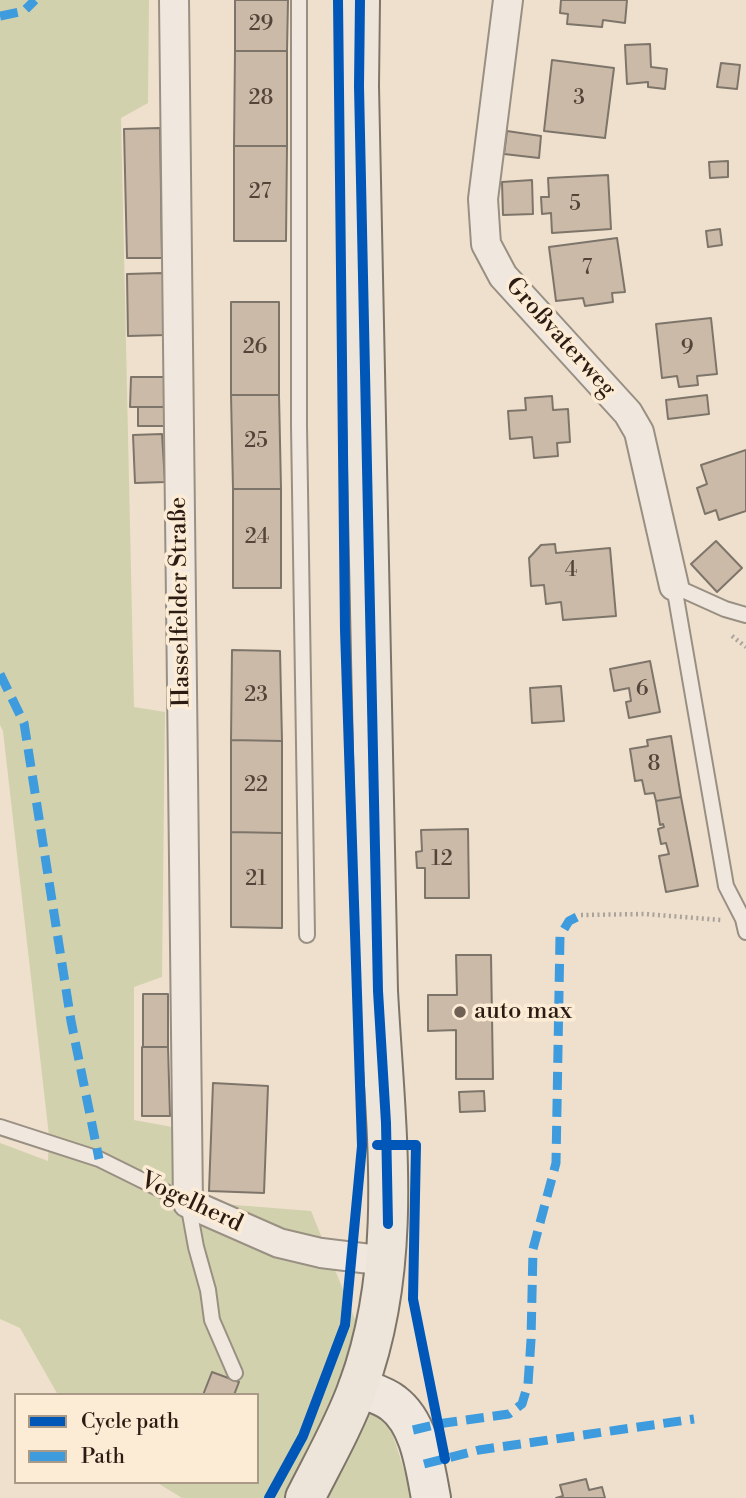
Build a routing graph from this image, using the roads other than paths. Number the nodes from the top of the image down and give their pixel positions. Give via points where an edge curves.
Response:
1 (174, 0) edge
2 (299, 0) edge
3 (360, 0) edge
4 (508, 0) edge
5 (674, 586) junction
6 (746, 615) edge
7 (745, 923) edge
8 (307, 935) dead end
9 (0, 1127) edge
10 (188, 1203) junction
11 (387, 1261) junction
12 (235, 1373) dead end
13 (358, 1387) junction
14 (305, 1498) edge
15 (431, 1498) edge

1 - 10 street, Hasselfelder Straße
2 - 8 lane via 299,426
3 - 11 main road
4 - 5 street, Großvaterweg via 483,199 486,244 503,276 628,413 639,432
5 - 6 lane
5 - 7 lane, Großvaterweg via 726,886
9 - 10 lane, Vogelherd via 100,1159
10 - 11 street, Vogelherd via 279,1243
10 - 12 lane via 212,1320
11 - 13 main road via 375,1329
13 - 14 main road
13 - 15 main road via 391,1401 402,1411 419,1447

